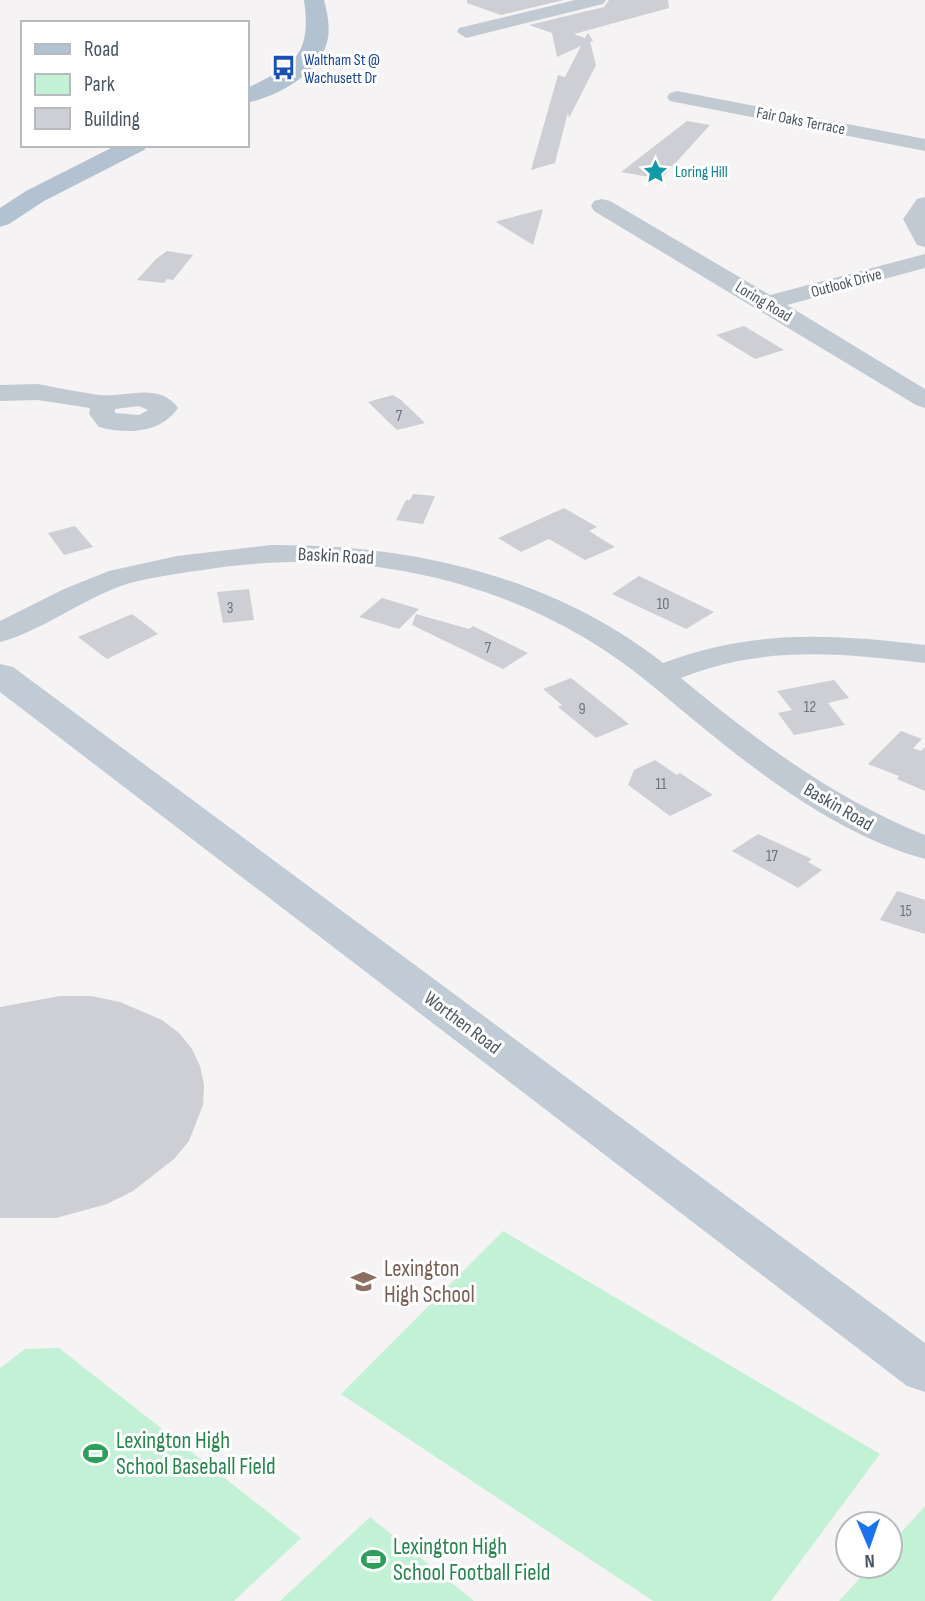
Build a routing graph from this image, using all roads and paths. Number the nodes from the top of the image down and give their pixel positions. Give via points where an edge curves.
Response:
1 (314, 0) edge
2 (597, 0) edge
3 (466, 32) dead end
4 (248, 95) edge
5 (677, 97) dead end
6 (925, 145) edge
7 (131, 147) edge
8 (925, 204) edge
9 (602, 206) dead end
10 (0, 219) edge
11 (925, 240) edge
12 (925, 261) edge
13 (768, 303) junction
14 (0, 393) edge
15 (925, 400) edge
16 (103, 403) dead end
17 (0, 633) edge
18 (925, 654) edge
19 (0, 675) edge
20 (659, 676) junction
21 (925, 848) edge
22 (925, 1371) edge

1 - 4 main road via 320,28 312,53 299,68
2 - 3 street
5 - 6 street, Fair Oaks Terrace
7 - 10 main road
8 - 11 street via 914,219
9 - 13 street, Loring Road
12 - 13 street, Outlook Drive
13 - 15 street, Loring Road
14 - 16 street via 38,392
17 - 20 street, Baskin Road via 99,584 142,571 222,557 329,553 398,559 513,590 622,646
18 - 20 street via 776,645 716,655
19 - 22 main road, Worthen Road
20 - 21 street, Baskin Road via 748,749 820,798 881,831

